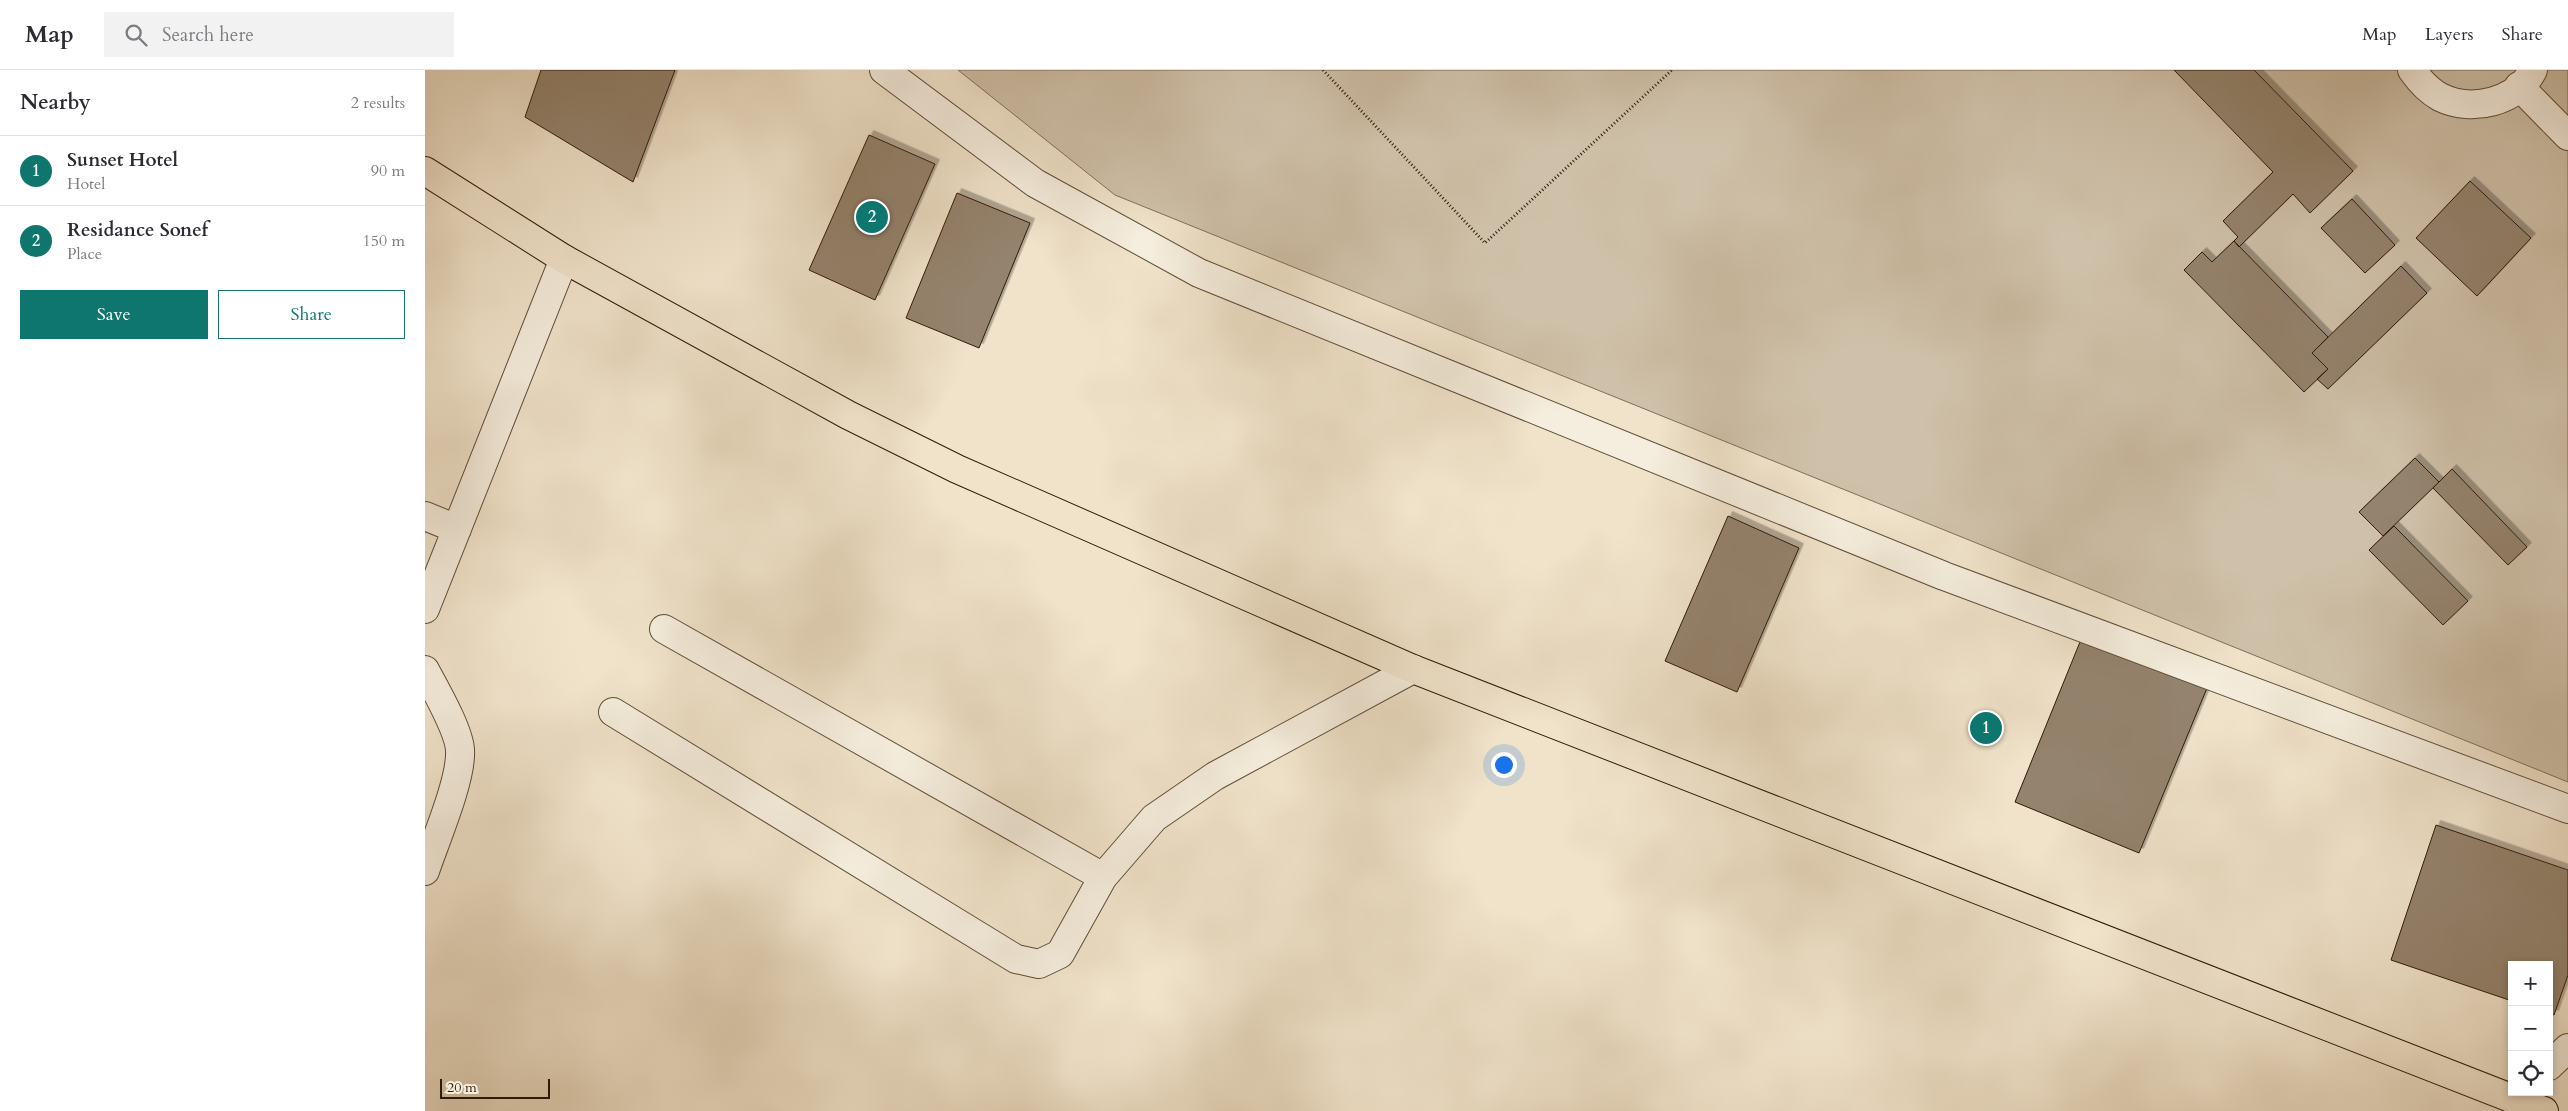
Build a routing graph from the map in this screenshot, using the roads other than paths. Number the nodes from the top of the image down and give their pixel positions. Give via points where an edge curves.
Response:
1 (884, 70) edge
2 (2412, 70) edge
3 (2526, 78) edge
4 (2568, 136) edge
5 (425, 170) edge
6 (564, 259) junction
7 (425, 516) edge
8 (457, 529) junction
9 (425, 609) edge
10 (664, 629) dead end
11 (1413, 669) junction
12 (425, 670) edge
13 (613, 712) dead end
14 (2568, 809) edge
15 (425, 871) edge
16 (1103, 877) junction
17 (2568, 1048) edge
18 (2553, 1062) edge
19 (2508, 1091) edge
20 (2520, 1096) edge
21 (2544, 1111) edge

1 - 14 street via 1035,183 1199,273 1944,576
2 - 3 street via 2420,82 2440,97 2464,104 2489,103 2511,94
3 - 4 street
5 - 6 main road
6 - 8 street
6 - 11 main road via 848,415 957,469
7 - 8 street
8 - 9 street
10 - 16 street
11 - 16 street via 1215,776 1154,818
11 - 19 main road
12 - 15 street via 453,726 460,749 457,775
13 - 16 street via 1016,959 1039,964 1060,954
17 - 18 street
20 - 21 main road

